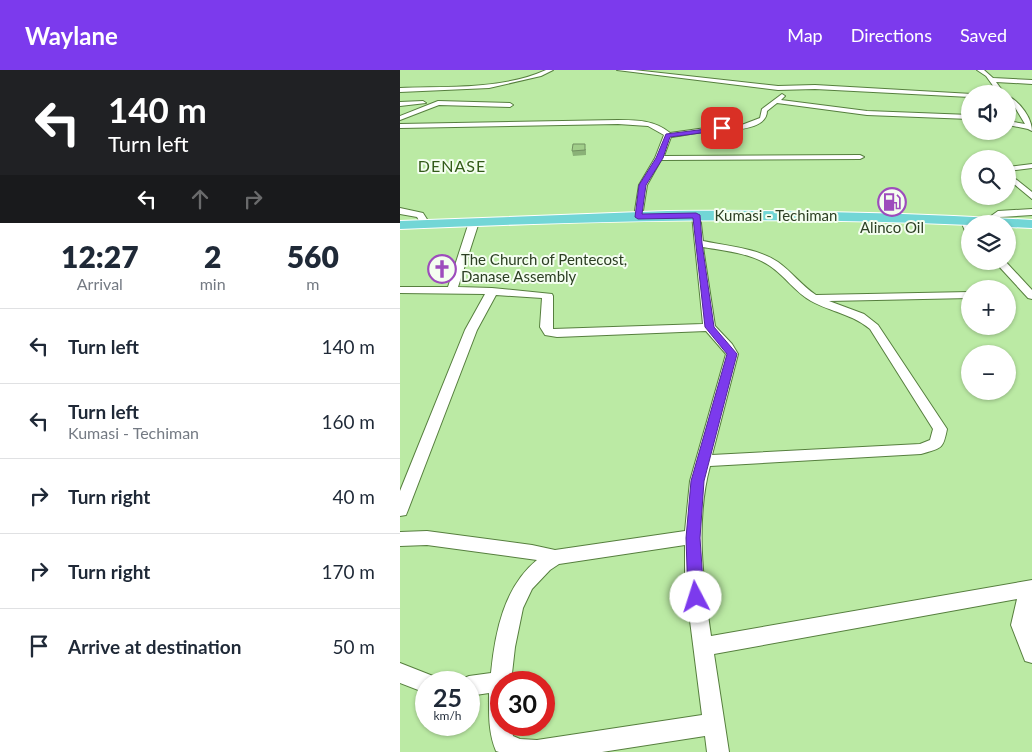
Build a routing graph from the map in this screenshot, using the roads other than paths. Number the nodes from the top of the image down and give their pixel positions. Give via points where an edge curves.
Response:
1 (550, 70) edge
2 (623, 70) edge
3 (703, 70) edge
4 (980, 70) edge
5 (687, 78) junction
6 (992, 80) junction
7 (1032, 82) edge
8 (996, 85) edge
9 (802, 88) junction
10 (430, 89) junction
11 (400, 90) edge
12 (961, 95) edge
13 (774, 101) junction
14 (400, 104) edge
15 (424, 105) junction
16 (510, 105) dead end
17 (1016, 105) edge
18 (961, 117) edge
19 (400, 118) edge
20 (1016, 125) edge
21 (400, 126) edge
22 (1031, 128) edge
23 (668, 135) junction
24 (860, 157) dead end
25 (660, 158) junction
26 (1032, 166) edge
27 (1016, 168) edge
28 (1016, 182) edge
29 (1032, 196) edge
30 (400, 211) edge
31 (1032, 212) edge
32 (696, 215) junction
33 (996, 215) edge
34 (638, 217) junction
35 (474, 222) junction
36 (1016, 223) edge
37 (425, 224) junction
38 (1032, 224) edge
39 (400, 225) edge
40 (961, 225) edge
41 (698, 243) junction
42 (1007, 270) edge
43 (400, 290) edge
44 (452, 290) junction
45 (492, 291) junction
46 (961, 295) edge
47 (1032, 296) edge
48 (813, 298) junction
49 (709, 327) junction
50 (703, 461) junction
51 (400, 510) edge
52 (693, 538) junction
53 (400, 539) edge
54 (555, 557) junction
55 (1030, 589) edge
56 (702, 647) junction
57 (1032, 654) edge
58 (501, 671) edge
59 (400, 673) edge
60 (415, 679) edge
61 (714, 724) junction
62 (501, 736) edge
63 (587, 747) edge
64 (718, 752) edge

1 - 10 street via 489,86
2 - 5 street
3 - 5 street
4 - 6 street
5 - 9 street
6 - 7 street
6 - 8 street
9 - 12 street
9 - 13 street
10 - 11 street
10 - 15 street
13 - 18 street via 867,113
13 - 23 street via 764,110 762,119 746,127
14 - 15 street
15 - 16 street
15 - 19 street
17 - 22 street
20 - 22 street
21 - 23 street via 626,122 652,125
23 - 25 street
24 - 25 street
25 - 34 street via 643,185
26 - 27 street
28 - 29 street
30 - 37 street via 420,215
31 - 33 street
32 - 34 highway, Kumasi - Techiman
32 - 40 highway, Kumasi - Techiman via 827,215
32 - 41 street
34 - 35 highway, Kumasi - Techiman
35 - 37 highway, Kumasi - Techiman
35 - 44 street
36 - 38 highway, Kumasi - Techiman
37 - 39 highway, Kumasi - Techiman
41 - 48 street via 771,262
41 - 49 street
42 - 47 street
43 - 44 street
44 - 45 street
45 - 49 street via 548,296 546,327 549,332
45 - 51 street via 471,330
46 - 48 street
48 - 50 street via 865,317 874,327 940,429 937,443 921,449
49 - 50 street via 732,354
50 - 52 street
52 - 54 street
52 - 56 street via 694,581
53 - 54 street via 427,538
54 - 58 street via 533,573 518,596
55 - 56 street
55 - 57 street via 1021,625
56 - 61 street
59 - 60 street
61 - 63 street
61 - 64 street
62 - 63 street via 504,743 518,750

